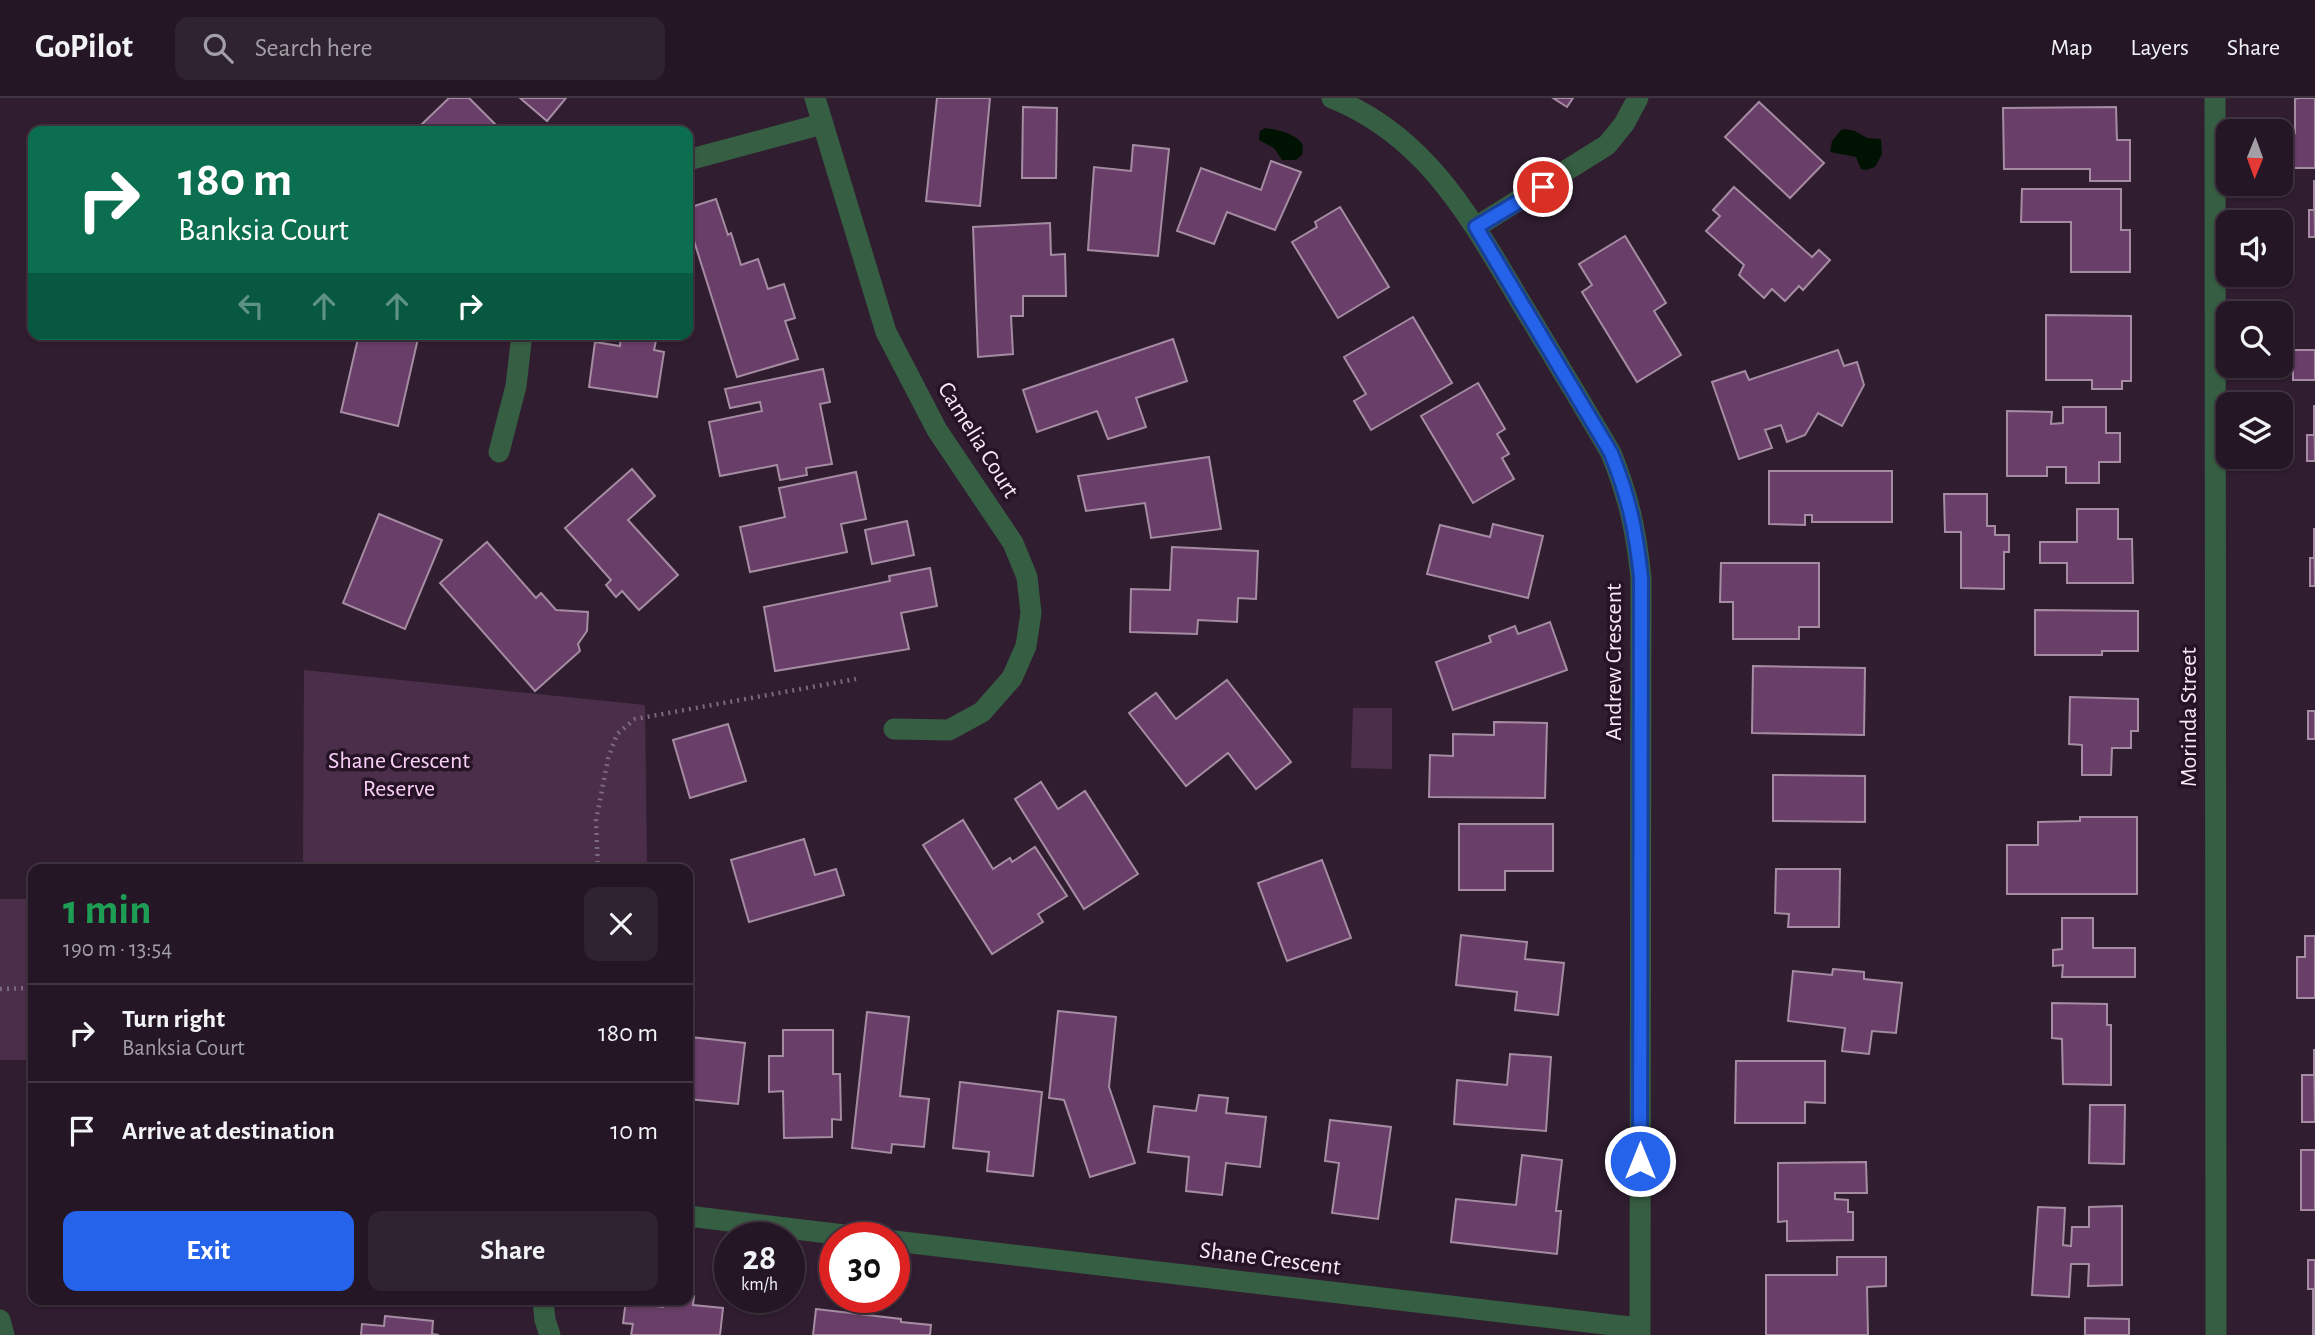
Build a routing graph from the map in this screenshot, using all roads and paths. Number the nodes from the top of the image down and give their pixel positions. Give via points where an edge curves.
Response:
1 (815, 98) edge
2 (1332, 98) edge
3 (1638, 98) edge
4 (2215, 98) edge
5 (822, 124) junction
6 (693, 159) edge
7 (1476, 227) junction
8 (521, 340) edge
9 (499, 452) dead end
10 (856, 679) dead end
11 (894, 729) dead end
12 (598, 864) edge
13 (28, 988) edge
14 (0, 989) edge
15 (693, 1217) edge
16 (819, 1232) edge
17 (910, 1243) edge
18 (544, 1305) edge
19 (0, 1320) edge
20 (1639, 1331) edge
21 (4, 1335) edge
22 (550, 1335) edge
23 (2216, 1335) edge

1 - 5 street, Camelia Court
2 - 7 street, Andrew Crescent via 1381,123 1413,147
3 - 7 street via 1607,145
4 - 23 street, Morinda Street
5 - 6 street
5 - 11 street, Camelia Court via 886,332 937,430 1013,543 1027,577 1031,613 1026,646 1012,678 982,712 949,730
7 - 20 street, Andrew Crescent via 1611,453 1637,533 1641,578
8 - 9 street via 516,386
10 - 12 path via 635,719 618,734 608,759 596,821
13 - 14 path
15 - 16 street
17 - 20 street, Shane Crescent
18 - 22 street
19 - 21 street

